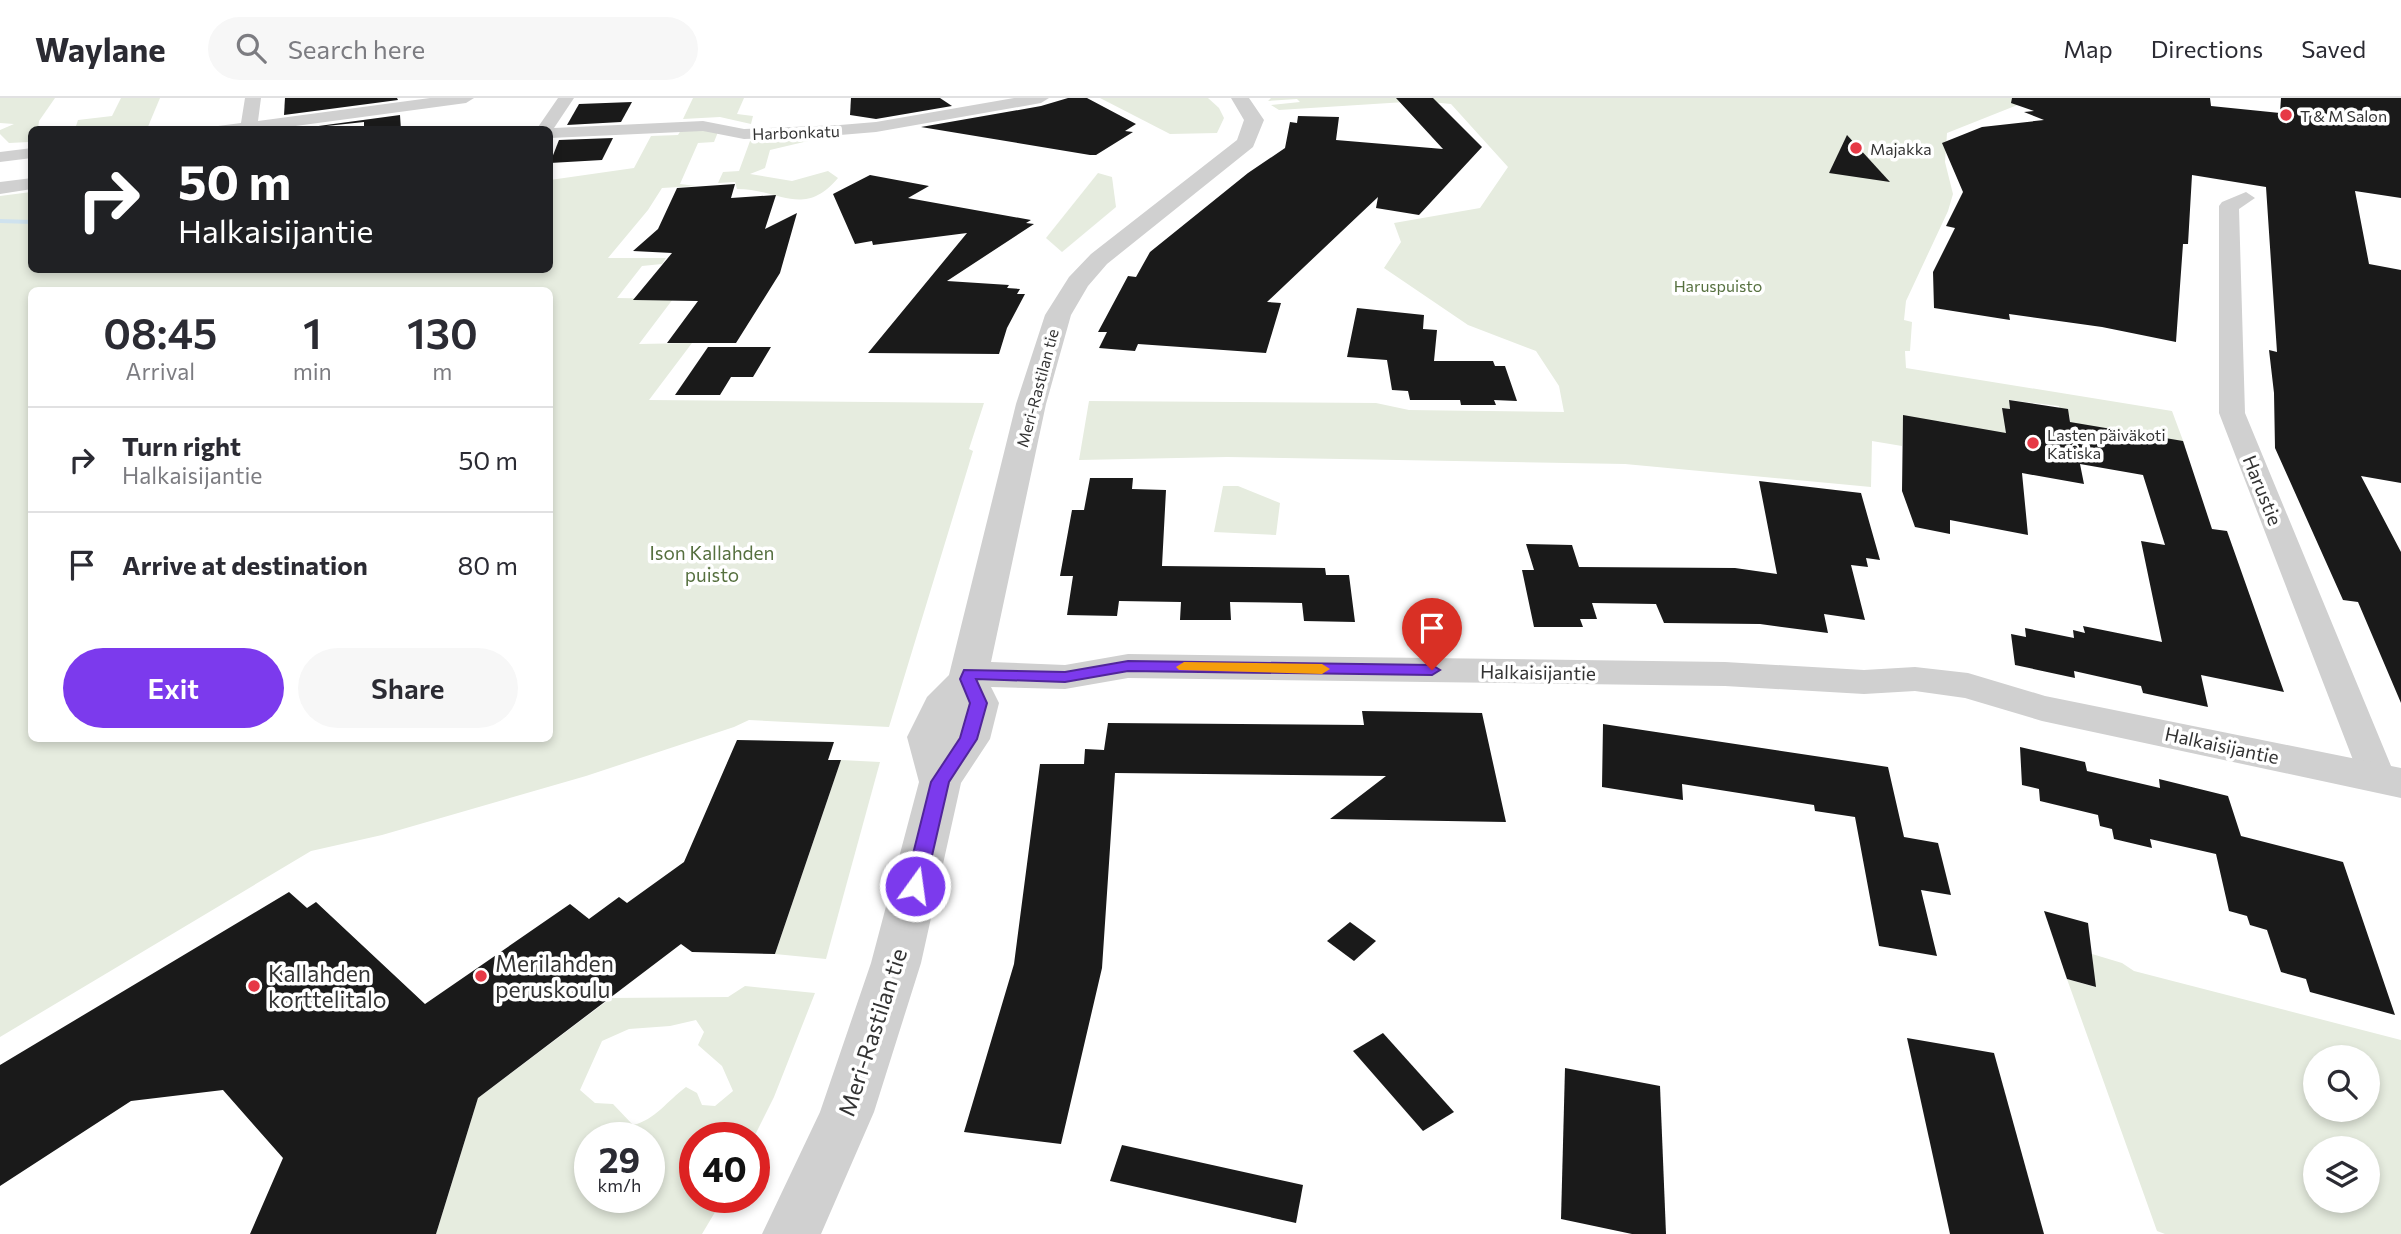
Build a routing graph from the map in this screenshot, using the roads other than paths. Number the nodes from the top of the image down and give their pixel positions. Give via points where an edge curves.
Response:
1 (253, 98) edge
2 (466, 98) edge
3 (566, 98) edge
4 (1041, 98) edge
5 (1240, 98) edge
6 (248, 126) edge
7 (263, 126) edge
8 (547, 126) edge
9 (553, 133) edge
10 (28, 154) edge
11 (0, 157) edge
12 (28, 184) edge
13 (0, 188) edge
14 (2246, 198) dead end
15 (973, 677) junction
16 (2389, 780) edge
17 (791, 1234) edge

1 - 6 street
2 - 7 street
3 - 8 street
4 - 9 street, Harbonkatu via 839,131 744,134 703,126
5 - 15 street, Meri-Rastilan tie via 1254,120 1246,143 1099,259 1077,282 1058,315 1036,387
10 - 11 street
12 - 13 street
14 - 16 street, Harustie via 2229,206 2232,413
15 - 16 street, Halkaisijantie via 1065,677 1128,666 1725,674 1864,682 1923,700 1977,708 2042,708
15 - 17 street, Meri-Rastilan tie via 969,739 940,782 896,963 848,1112

